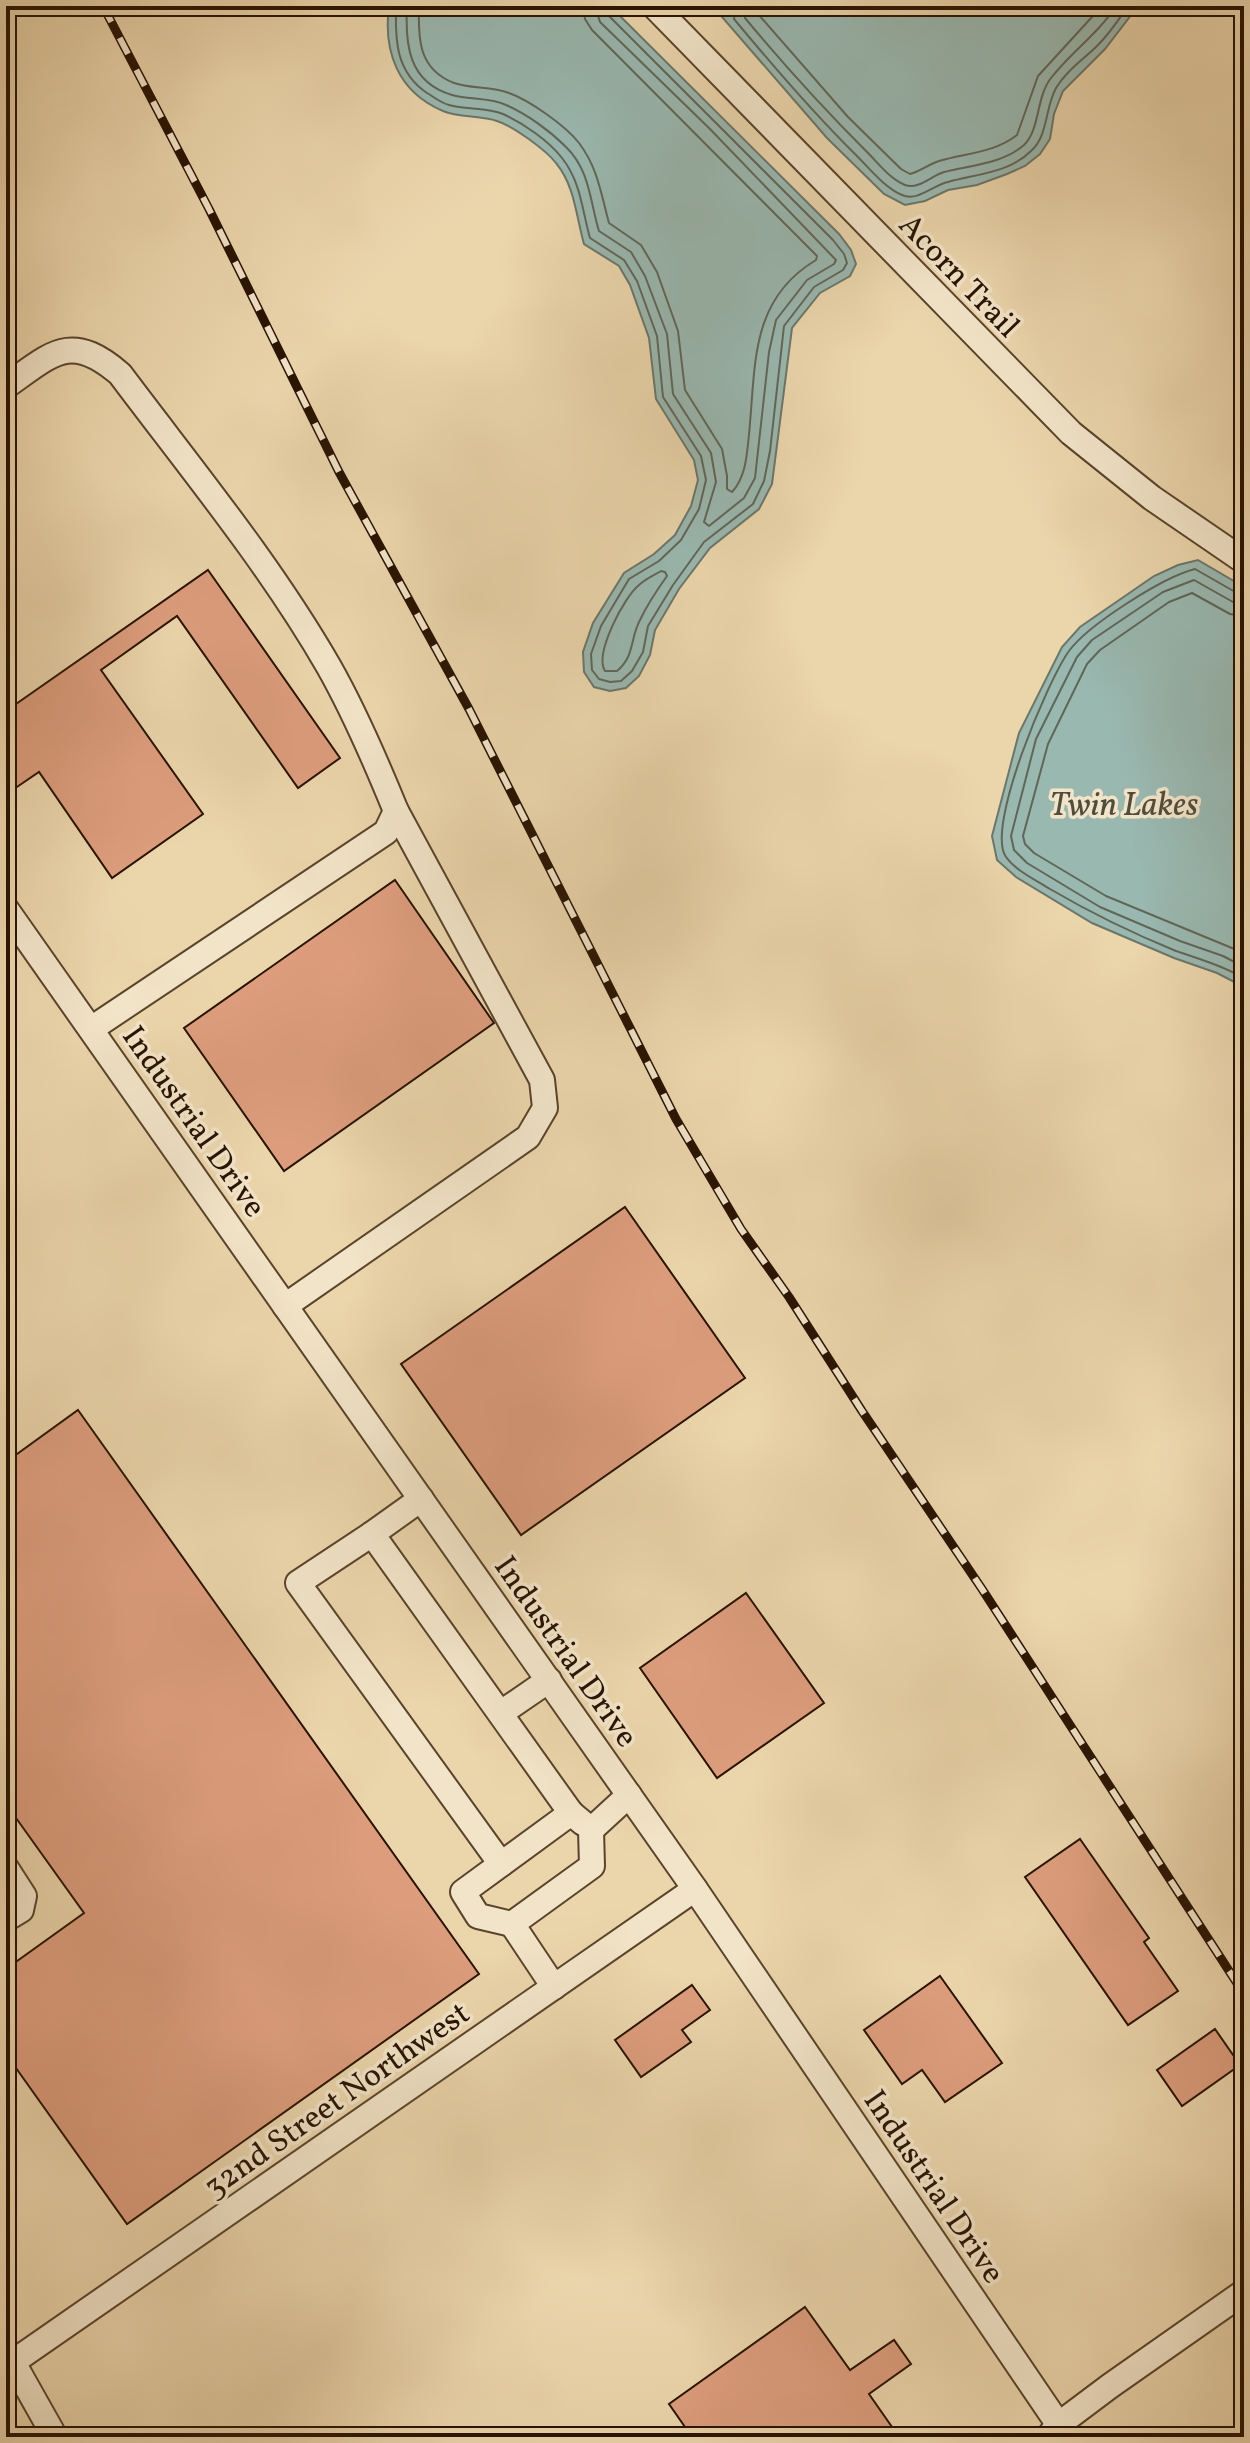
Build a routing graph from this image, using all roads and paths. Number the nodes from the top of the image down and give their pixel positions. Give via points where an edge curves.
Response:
1 (654, 6) edge
2 (6, 386) edge
3 (1244, 561) edge
4 (396, 811) junction
5 (6, 909) edge
6 (91, 1029) junction
7 (285, 1306) junction
8 (421, 1499) junction
9 (372, 1534) junction
10 (549, 1680) junction
11 (501, 1713) junction
12 (629, 1795) junction
13 (571, 1813) junction
14 (591, 1830) junction
15 (501, 1864) junction
16 (6, 1868) edge
17 (695, 1889) junction
18 (6, 1919) edge
19 (512, 1924) junction
20 (554, 1987) junction
21 (1244, 2292) edge
22 (10, 2356) edge
23 (1058, 2433) edge
24 (55, 2437) edge

1 - 3 street, Acorn Trail via 1071,433 1152,498
2 - 4 street via 52,355 77,349 100,357 120,374 288,602 336,681
4 - 6 street via 386,832
4 - 7 street via 542,1080 545,1108 528,1137
5 - 6 street, Industrial Drive
6 - 7 street, Industrial Drive
7 - 8 street, Industrial Drive
8 - 9 street
8 - 10 street, Industrial Drive
9 - 11 street
9 - 15 street via 298,1583
10 - 11 street
10 - 12 street, Industrial Drive
11 - 13 street
12 - 14 street
12 - 17 street, Industrial Drive
13 - 14 street
13 - 15 street
14 - 19 street via 592,1866
15 - 19 street via 463,1892 478,1916
16 - 18 street via 24,1896 21,1910
17 - 20 street, 32nd Street Northwest
17 - 23 street, Industrial Drive
19 - 20 street
20 - 22 street, 32nd Street Northwest
21 - 23 street
22 - 24 street

